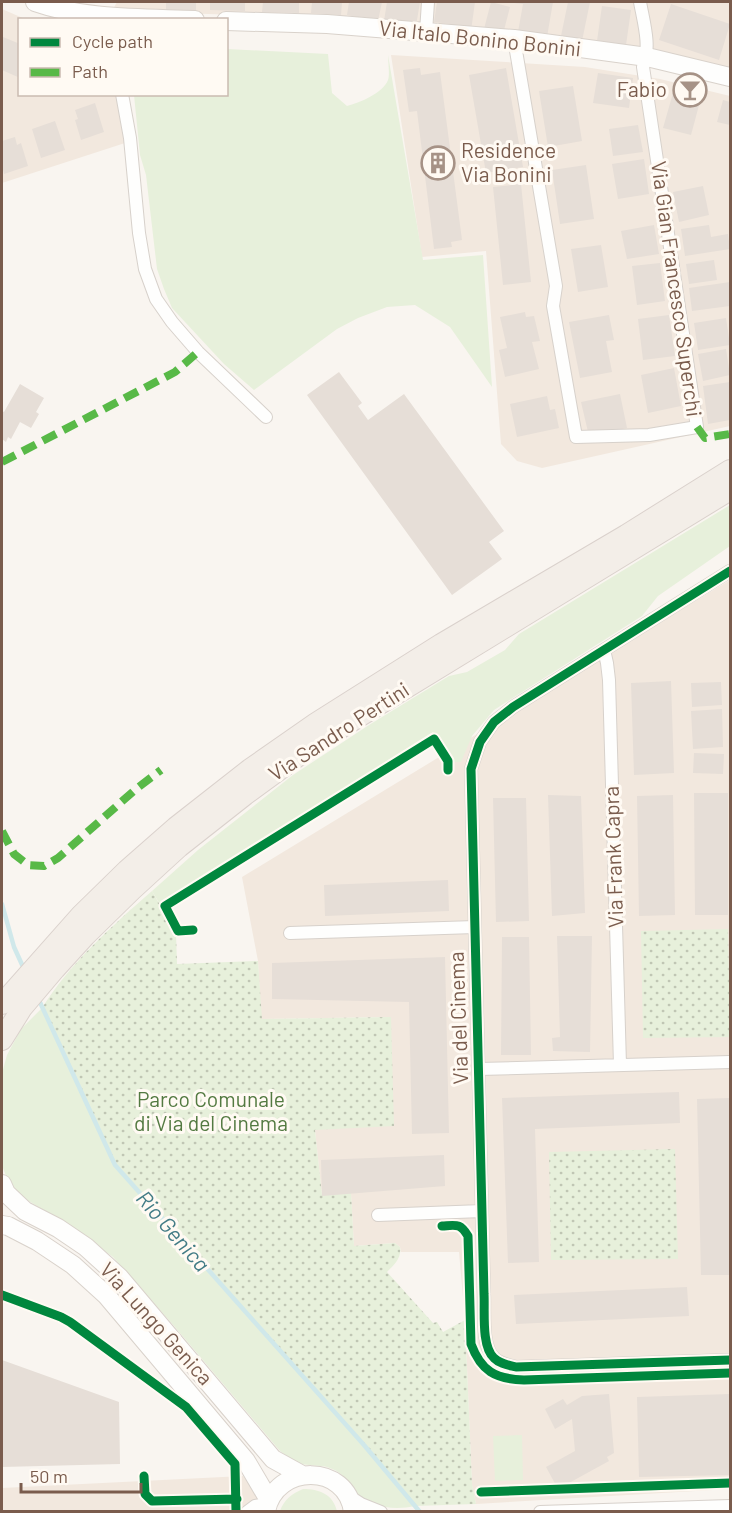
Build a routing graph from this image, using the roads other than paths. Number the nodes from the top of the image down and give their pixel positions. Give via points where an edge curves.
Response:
1 (35, 2) edge
2 (428, 2) edge
3 (640, 2) edge
4 (111, 18) edge
5 (228, 21) edge
6 (426, 32) junction
7 (514, 39) junction
8 (647, 57) junction
9 (730, 77) edge
10 (122, 96) edge
11 (266, 417) dead end
12 (730, 470) edge
13 (730, 490) edge
14 (730, 571) edge
15 (604, 650) junction
16 (475, 927) junction
17 (290, 933) dead end
18 (10, 1002) edge
19 (2, 1040) edge
20 (730, 1062) edge
21 (620, 1065) junction
22 (479, 1069) junction
23 (2, 1185) edge
24 (482, 1211) junction
25 (378, 1215) dead end
26 (2, 1225) edge
27 (730, 1360) edge
28 (302, 1475) junction
29 (350, 1503) edge
30 (267, 1505) edge
31 (730, 1506) edge
32 (569, 1511) edge
33 (247, 1512) edge
34 (381, 1512) edge
35 (540, 1512) edge

1 - 4 street
2 - 6 street
3 - 8 street
5 - 6 street, Via Italo Bonino Bonini
6 - 7 street, Via Italo Bonino Bonini
7 - 8 street, Via Italo Bonino Bonini
7 - 8 street, Via Gian Francesco Superchi via 556,286 553,306 576,437 649,435 697,427 643,67
8 - 9 street, Via Italo Bonino Bonini
10 - 11 street via 139,233 145,269 156,299 198,352
12 - 18 main road, Via Sandro Pertini via 441,644 250,769 127,870 49,948
13 - 18 main road, Via Sandro Pertini via 316,743 179,847 55,969
14 - 15 street, Via del Cinema
15 - 16 street, Via del Cinema via 513,707 494,722 480,742 471,769
15 - 21 street, Via Frank Capra via 609,680
16 - 17 street
16 - 22 street, Via del Cinema
18 - 19 main road, Via Sandro Pertini
20 - 21 street
21 - 22 street
22 - 24 street, Via del Cinema
23 - 28 street, Via Lungo Genica via 26,1211 86,1247 120,1278 273,1459
24 - 25 street
24 - 27 street, Via del Cinema via 486,1337 494,1359 516,1367
26 - 30 street, Via Lungo Genica via 37,1241 73,1265 105,1295 246,1461
28 - 29 street, Via Lungo Genica via 327,1478 338,1485
28 - 30 street via 280,1485
29 - 34 street
30 - 33 street via 255,1506
31 - 32 street
32 - 35 street

